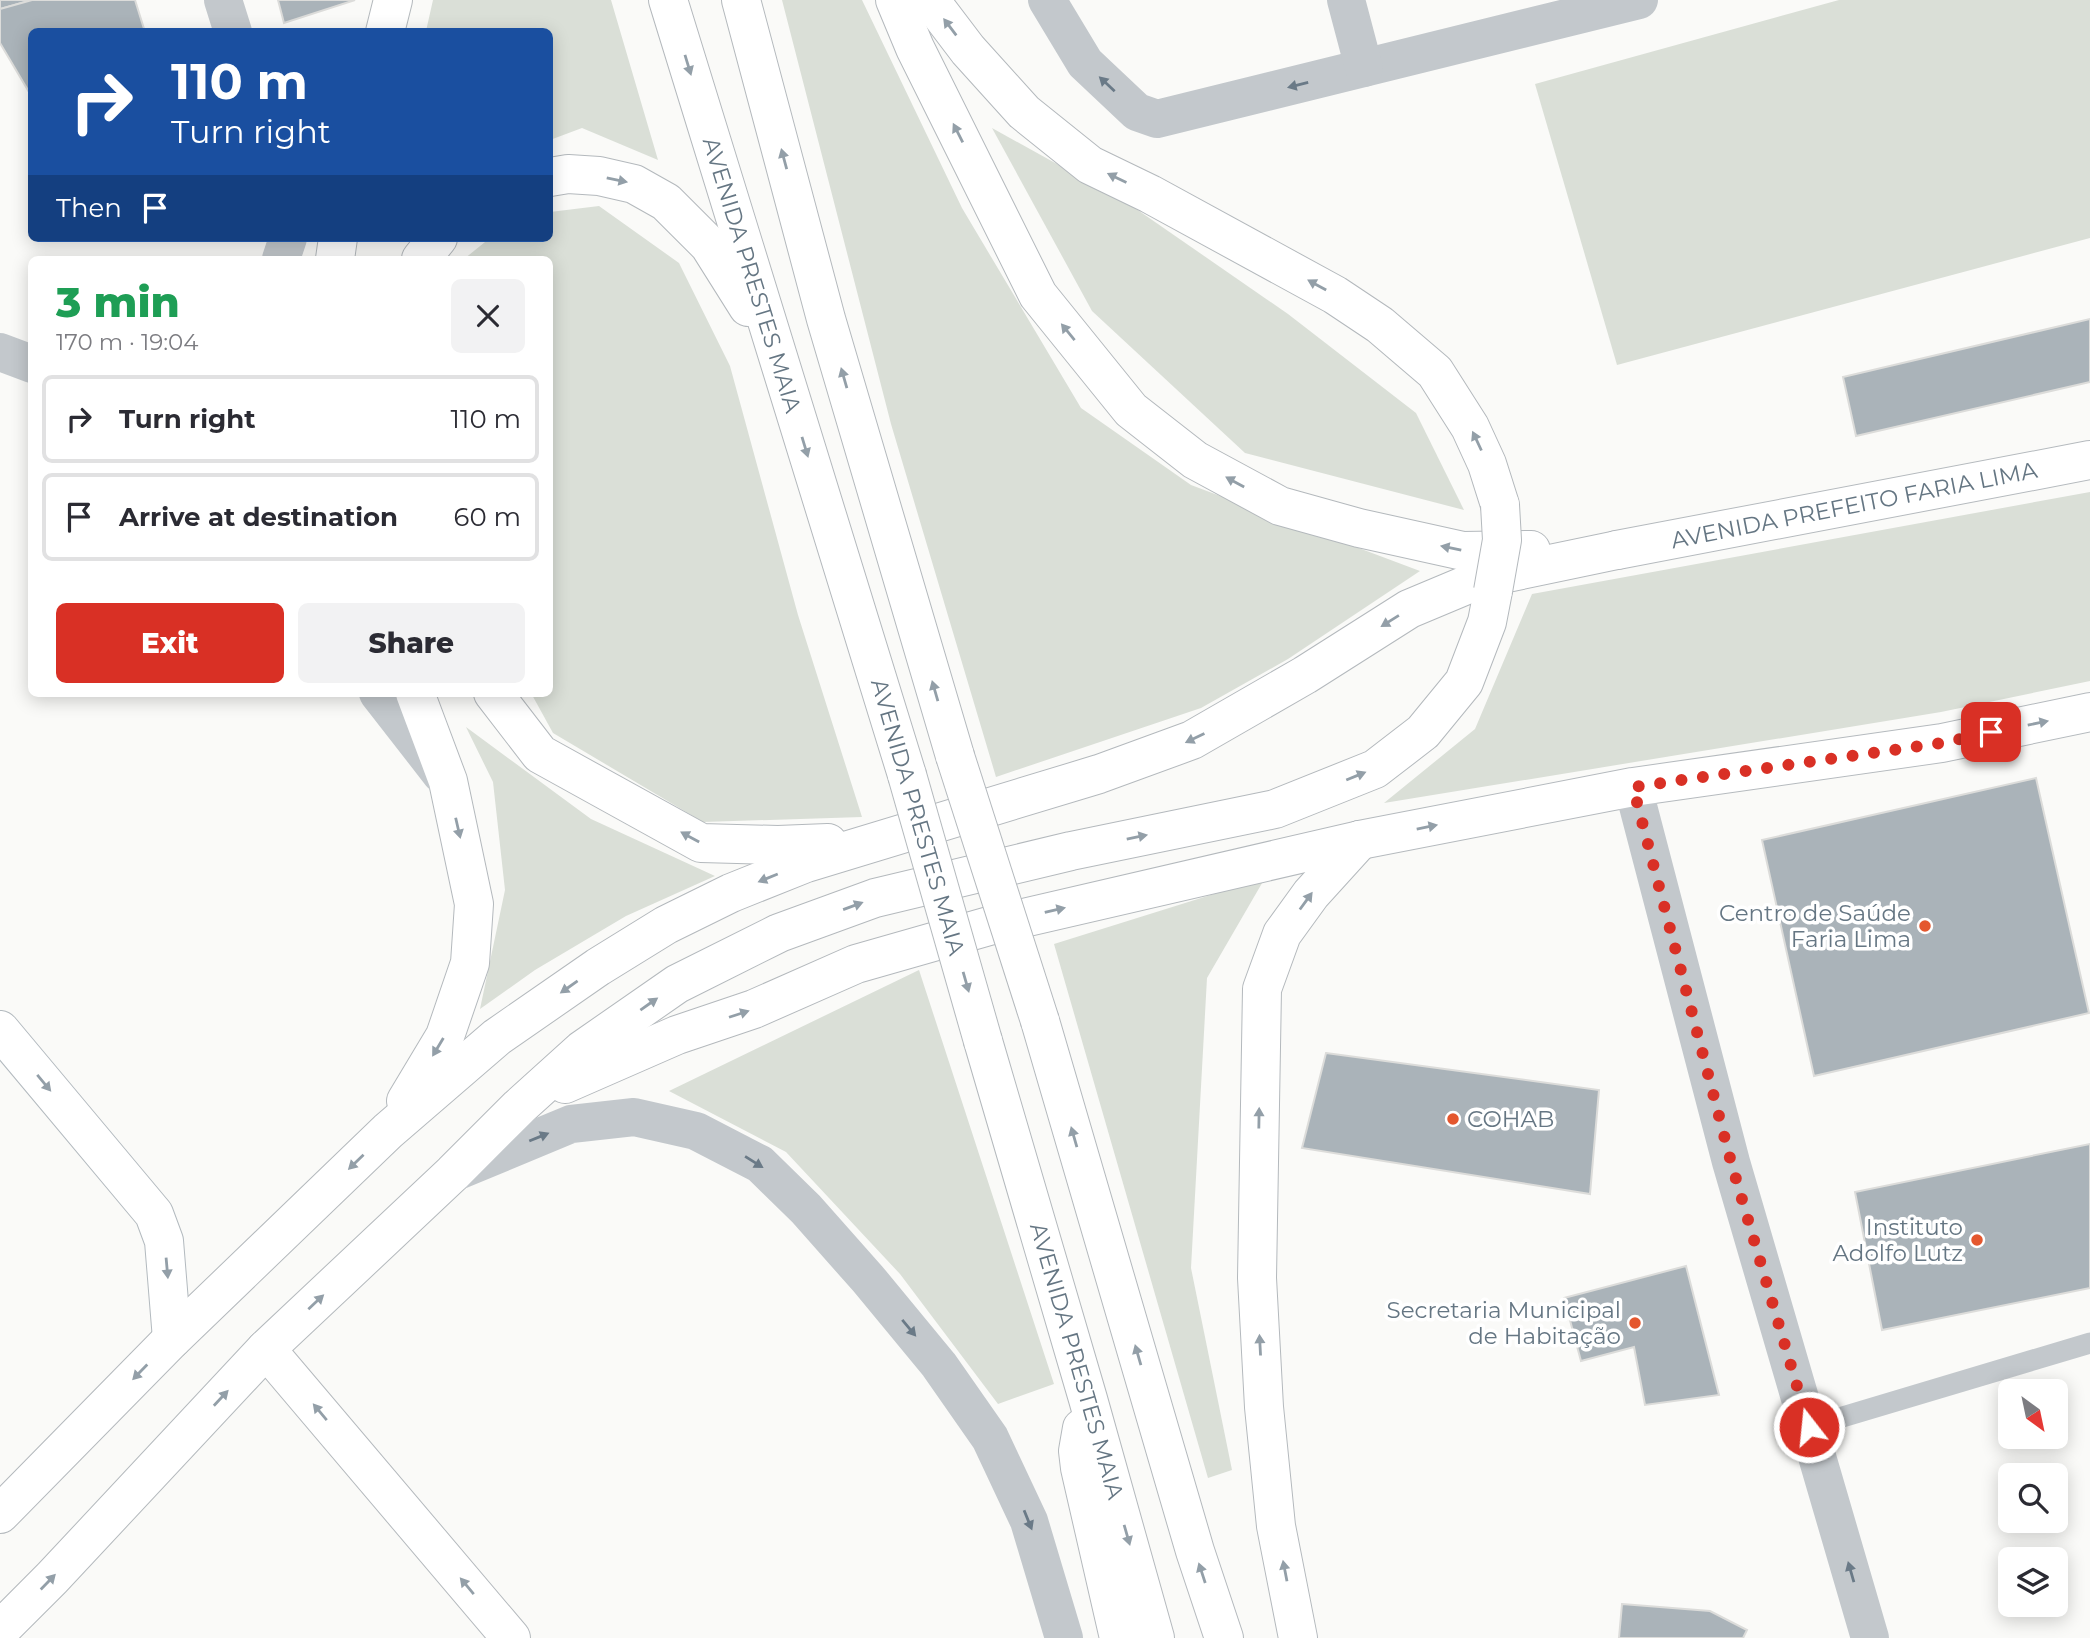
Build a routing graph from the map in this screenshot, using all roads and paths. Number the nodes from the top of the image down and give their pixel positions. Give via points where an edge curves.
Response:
1 (223, 0) edge
2 (668, 0) edge
3 (741, 0) edge
4 (895, 0) edge
5 (930, 0) edge
6 (1047, 0) edge
7 (1346, 0) edge
8 (1639, 0) edge
9 (232, 28) edge
10 (1364, 68) junction
11 (553, 176) edge
12 (435, 242) edge
13 (423, 256) edge
14 (775, 351) junction
15 (0, 352) edge
16 (28, 362) edge
17 (2090, 460) edge
18 (1617, 550) junction
19 (381, 697) edge
20 (416, 697) edge
21 (496, 697) edge
22 (2090, 712) edge
23 (447, 782) junction
24 (1633, 787) junction
25 (1360, 840) junction
26 (879, 841) junction
27 (0, 1030) edge
28 (519, 1107) junction
29 (388, 1131) junction
30 (453, 1173) junction
31 (172, 1339) junction
32 (2090, 1343) edge
33 (266, 1349) junction
34 (1088, 1399) junction
35 (1809, 1427) junction
36 (0, 1514) edge
37 (0, 1630) edge
38 (511, 1638) edge
39 (1064, 1638) edge
40 (1119, 1638) edge
41 (1155, 1638) edge
42 (1224, 1638) edge
43 (1298, 1638) edge
44 (1870, 1638) edge

1 - 9 street
2 -> 14 main road, AVENIDA PRESTES MAIA
42 -> 3 main road, bridge via 826,319
18 -> 4 main road via 1462,551 1280,506 1195,460 1131,410 1038,295
28 -> 5 main road, bridge via 582,1050 677,984 779,933 875,898 1275,809 1375,769 1423,732 1464,682 1487,622 1502,540 1500,505 1470,427 1435,372 1380,325 1335,295 1090,165 1024,112
10 -> 6 street via 1157,119 1136,112 1085,64
7 - 10 street
8 - 10 street
11 -> 14 main road via 599,176 634,184 666,202 709,245
12 - 13 main road
14 -> 34 main road, AVENIDA PRESTES MAIA, bridge via 907,775
15 - 16 street
17 - 18 main road, AVENIDA PREFEITO FARIA LIMA
18 -> 26 main road via 1483,578 1409,609 1192,740 1099,774
19 - 23 street
20 - 23 main road
26 -> 21 main road via 701,843 540,754
24 -> 22 main road via 1942,743
23 -> 29 main road via 474,904 470,963 445,1036
25 -> 24 main road
24 - 35 street via 1731,1162
28 -> 25 main road via 605,1065 754,1009 856,964 989,926
43 -> 25 main road via 1276,1526 1264,1408 1257,1278 1262,989 1282,934
26 -> 29 main road via 806,863 666,925 496,1037
27 -> 31 main road via 154,1214 168,1265
28 - 30 main road
29 -> 31 main road
33 -> 30 main road
30 -> 39 street via 571,1124 634,1117 696,1131 760,1164 868,1279 939,1365 989,1438 1029,1521
31 -> 36 main road
32 - 35 lane
37 -> 33 main road
38 -> 33 main road
34 - 40 main road via 1079,1443 1080,1468
34 -> 41 main road, AVENIDA PRESTES MAIA
44 -> 35 street

